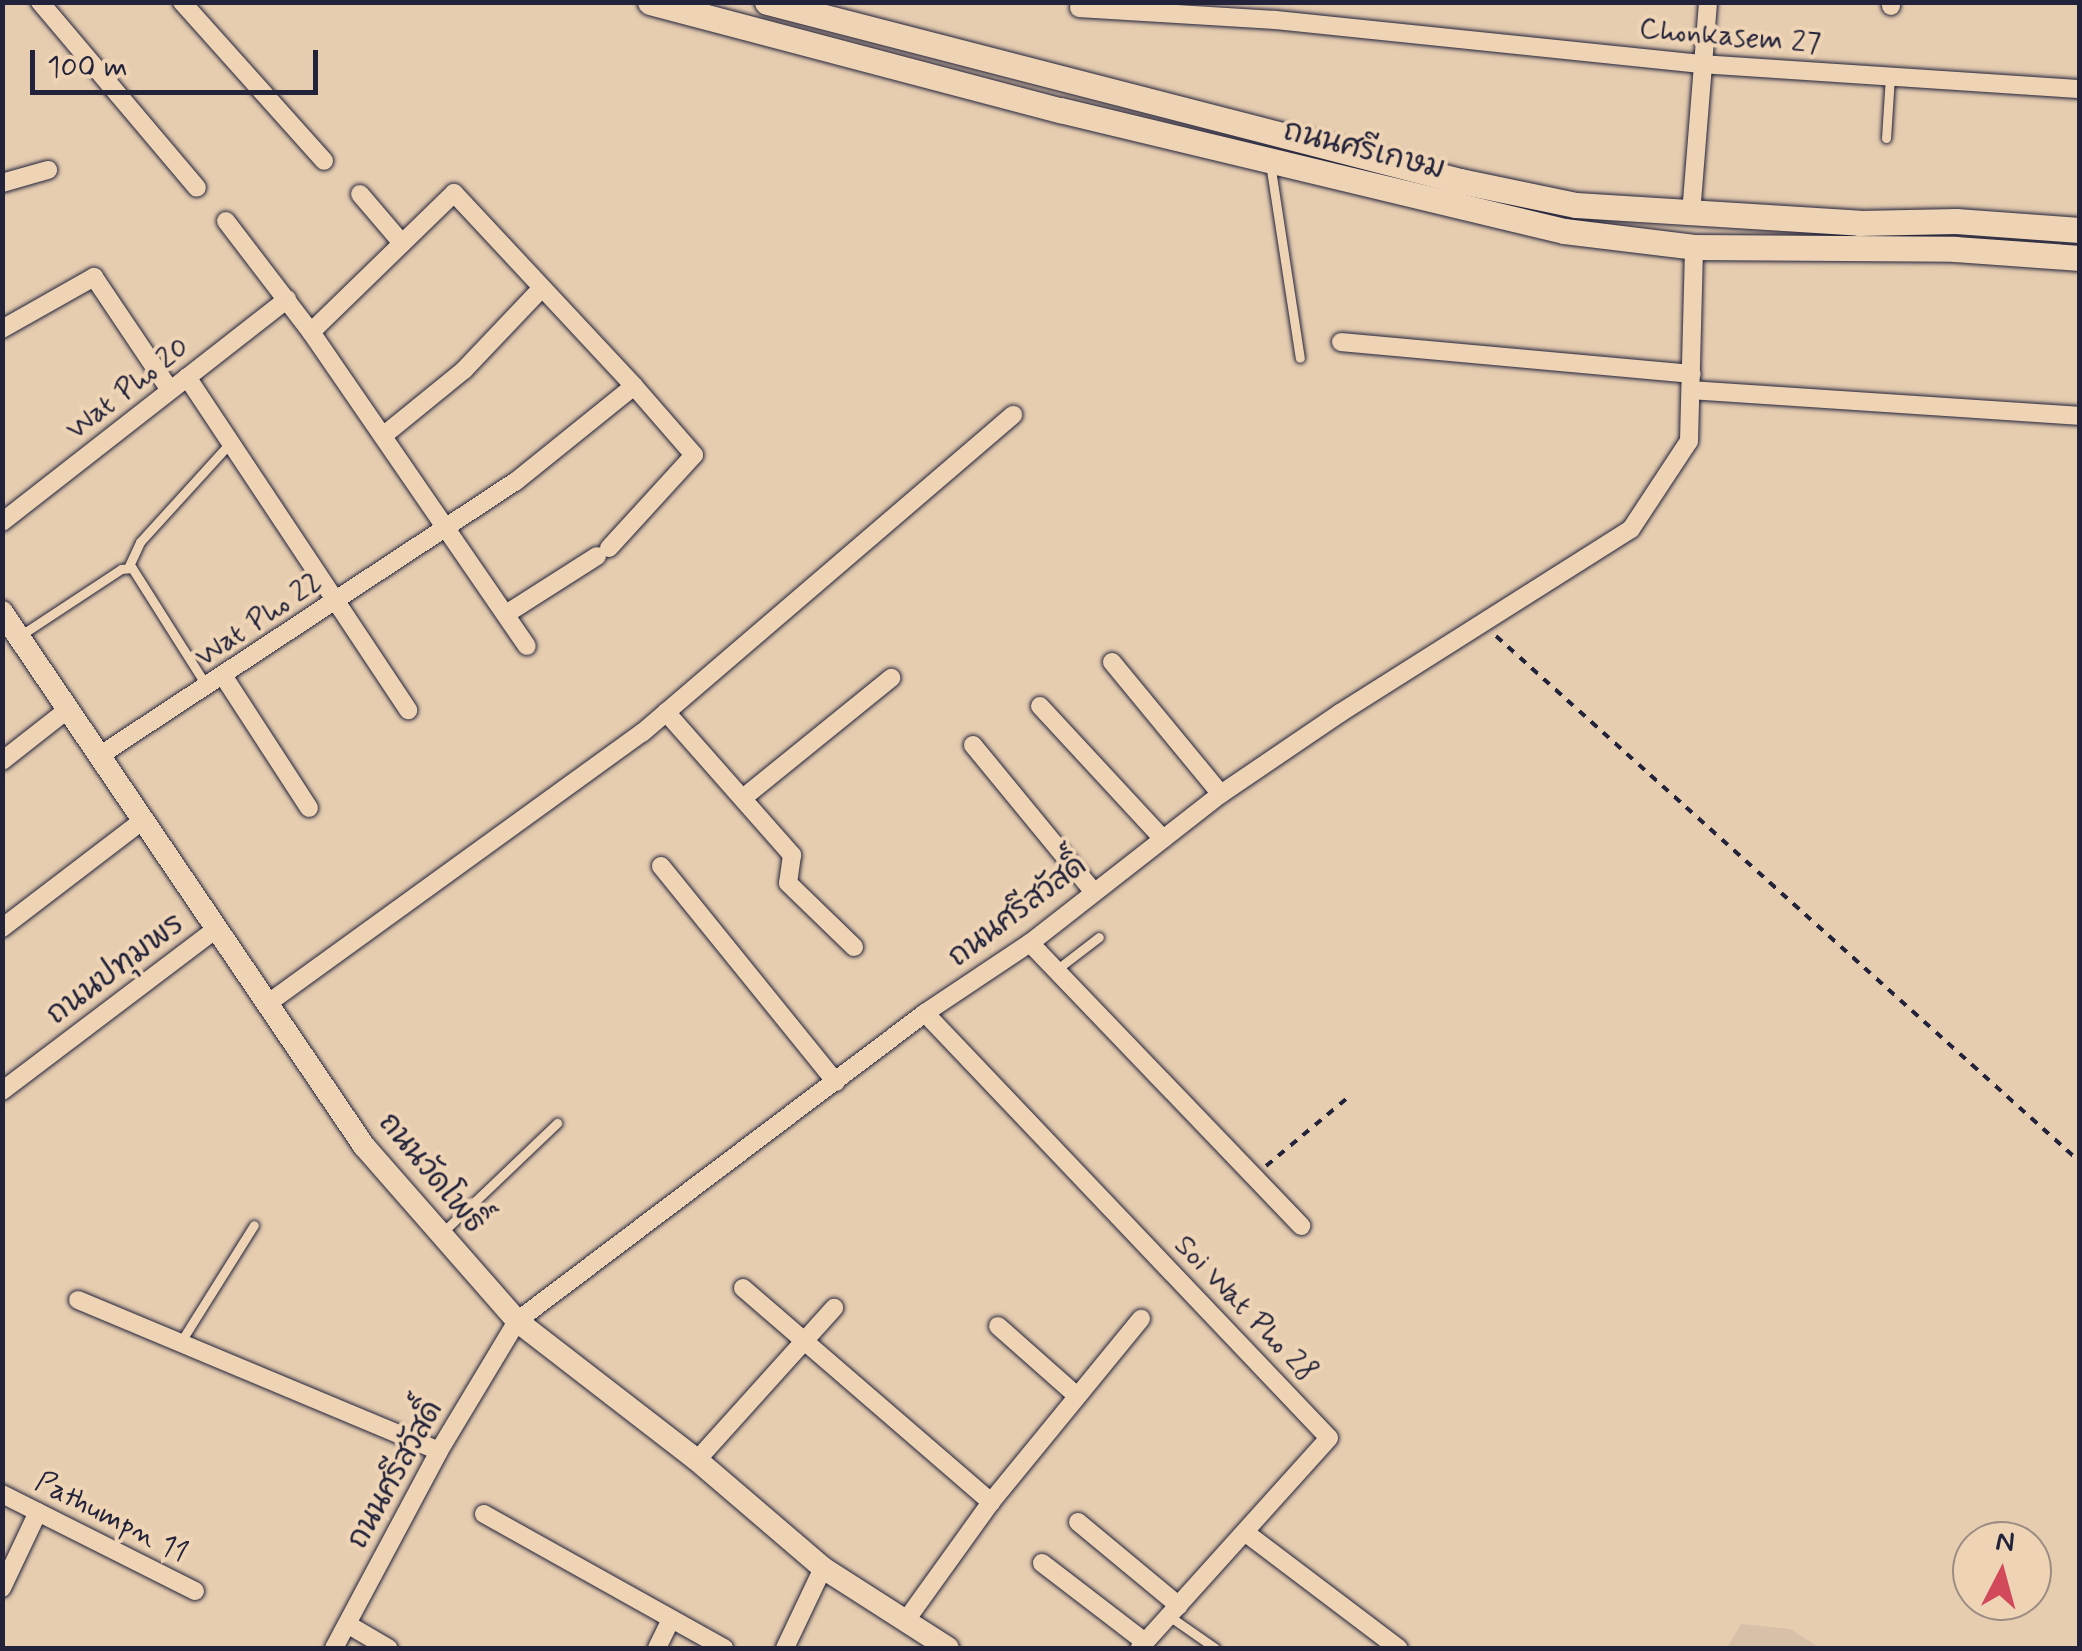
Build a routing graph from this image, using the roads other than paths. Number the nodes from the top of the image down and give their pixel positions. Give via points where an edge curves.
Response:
1 (40, 2) edge
2 (182, 2) edge
3 (650, 2) edge
4 (767, 2) edge
5 (1708, 2) edge
6 (1079, 8) dead end
7 (1702, 64) junction
8 (1890, 76) junction
9 (1067, 82) junction
10 (2080, 89) edge
11 (1060, 110) junction
12 (1886, 138) dead end
13 (324, 161) dead end
14 (1270, 162) junction
15 (48, 170) dead end
16 (2, 183) edge
17 (197, 188) dead end
18 (360, 194) dead end
19 (1691, 214) junction
20 (226, 221) dead end
21 (2080, 230) edge
22 (401, 242) junction
23 (1694, 247) junction
24 (2080, 258) edge
25 (541, 289) junction
26 (286, 298) junction
27 (2, 330) edge
28 (311, 332) junction
29 (1341, 342) dead end
30 (1300, 358) dead end
31 (187, 377) junction
32 (1691, 382) junction
33 (634, 386) junction
34 (170, 390) junction
35 (1013, 414) dead end
36 (2080, 416) edge
37 (384, 435) junction
38 (231, 442) junction
39 (2, 522) edge
40 (447, 526) junction
41 (128, 568) junction
42 (338, 599) junction
43 (2, 612) edge
44 (506, 614) junction
45 (18, 636) junction
46 (527, 646) dead end
47 (1112, 662) dead end
48 (891, 678) dead end
49 (216, 682) junction
50 (1040, 706) dead end
51 (67, 710) junction
52 (408, 710) dead end
53 (666, 712) junction
54 (972, 745) dead end
55 (99, 756) junction
56 (2, 761) edge
57 (1222, 794) junction
58 (742, 798) junction
59 (309, 808) dead end
60 (142, 820) junction
61 (1163, 838) junction
62 (661, 866) dead end
63 (1092, 891) junction
64 (2, 928) edge
65 (215, 930) junction
66 (1099, 937) dead end
67 (1030, 942) junction
68 (854, 947) dead end
69 (1056, 970) junction
70 (268, 1004) junction
71 (925, 1013) junction
72 (836, 1082) junction
73 (2, 1091) edge
74 (557, 1123) dead end
75 (254, 1224) dead end
76 (1301, 1226) dead end
77 (441, 1234) junction
78 (743, 1288) dead end
79 (78, 1300) dead end
80 (834, 1308) dead end
81 (1141, 1319) dead end
82 (517, 1321) junction
83 (998, 1326) dead end
84 (803, 1340) junction
85 (180, 1344) junction
86 (1076, 1395) junction
87 (439, 1451) junction
88 (698, 1460) junction
89 (2, 1494) edge
90 (990, 1502) junction
91 (38, 1512) junction
92 (484, 1514) dead end
93 (1078, 1522) dead end
94 (1246, 1533) junction
95 (1042, 1563) dead end
96 (823, 1568) junction
97 (2, 1588) edge
98 (195, 1591) dead end
99 (1174, 1611) junction
100 (907, 1618) junction
101 (671, 1619) junction
102 (346, 1624) junction
103 (1142, 1645) edge
104 (334, 1648) edge
105 (388, 1648) edge
106 (657, 1648) edge
107 (724, 1648) edge
108 (784, 1648) edge
109 (948, 1648) edge
110 (1215, 1648) edge
111 (1398, 1648) edge

1 - 17 street
2 - 13 street
3 - 11 main road, ถนนศรีเกษม
4 - 9 main road, ถนนศรีเกษม
5 - 7 street
6 - 7 street, Chonkasem 27 via 1275,20
7 - 8 street, Chonkasem 27
7 - 19 street
8 - 10 street, Chonkasem 27
8 - 12 lane
9 - 11 main road
9 - 19 main road, ถนนศรีเกษม via 1460,181 1576,205
11 - 14 main road, ถนนศรีเกษม
14 - 23 main road, ถนนศรีเกษม via 1564,231
14 - 30 lane
15 - 16 street
18 - 22 street
19 - 21 main road, ถนนศรีเกษม
20 - 26 street
22 - 25 street via 454,192
22 - 28 street
23 - 24 main road, ถนนศรีเกษม via 1955,249
23 - 32 street, ถนนศรีสวัสดิ์
25 - 33 street
25 - 37 street via 464,370
26 - 28 street
26 - 31 street, Wat Pho 20
27 - 34 street via 94,277
28 - 37 street
29 - 32 street
31 - 34 street, Wat Pho 20
31 - 38 street
32 - 36 street
32 - 57 street, ถนนศรีสวัสดิ์ via 1690,440 1631,529
33 - 40 street, Wat Pho 22 via 515,482
33 - 44 street via 694,455 602,552
34 - 39 street, Wat Pho 20
35 - 53 street
37 - 40 street
38 - 41 lane via 140,542
38 - 42 street
40 - 42 street, Wat Pho 22
40 - 44 street
41 - 45 lane
41 - 49 lane
42 - 49 street, Wat Pho 22
42 - 52 street
43 - 45 street, ถนนวัดโพธิ์
44 - 46 street
45 - 51 street, ถนนวัดโพธิ์
47 - 57 street
48 - 58 street
49 - 55 street, Wat Pho 22
49 - 59 street
50 - 61 street
51 - 55 street, ถนนวัดโพธิ์
51 - 56 street
53 - 58 street
53 - 70 street
54 - 63 street
55 - 60 street, ถนนวัดโพธิ์
57 - 61 street, ถนนศรีสวัสดิ์
58 - 68 street via 792,854 788,883
60 - 64 street
60 - 65 street, ถนนวัดโพธิ์
61 - 63 street, ถนนศรีสวัสดิ์
62 - 72 street
63 - 67 street, ถนนศรีสวัสดิ์
65 - 70 street, ถนนวัดโพธิ์
65 - 73 street, ถนนปทุมพร
66 - 69 lane
67 - 69 street
67 - 71 street, ถนนศรีสวัสดิ์
69 - 76 street
70 - 77 street, ถนนวัดโพธิ์ via 364,1146
71 - 72 street, ถนนศรีสวัสดิ์
71 - 94 street, Soi Wat Pho 28 via 1329,1438
72 - 82 street, ถนนศรีสวัสดิ์
74 - 77 lane
75 - 85 lane
77 - 82 street, ถนนวัดโพธิ์
78 - 84 street
79 - 85 street
80 - 84 street
81 - 86 street
82 - 87 street, ถนนศรีสวัสดิ์
82 - 88 street, ถนนวัดโพธิ์
83 - 86 street
84 - 88 street
84 - 90 street
85 - 87 street
86 - 90 street
87 - 102 street, ถนนศรีสวัสดิ์
88 - 96 street, ถนนวัดโพธิ์
89 - 91 street, Pathumpn 11
90 - 100 street
91 - 97 street
91 - 98 street, Pathumpn 11
92 - 101 street
93 - 99 street
94 - 99 street, Soi Wat Pho 28
94 - 111 street
95 - 103 street
96 - 100 street, ถนนวัดโพธิ์
96 - 108 street
99 - 103 street, Soi Wat Pho 28
99 - 110 lane
100 - 109 street, ถนนวัดโพธิ์
101 - 106 street
101 - 107 street
102 - 104 street, ถนนศรีสวัสดิ์
102 - 105 street

